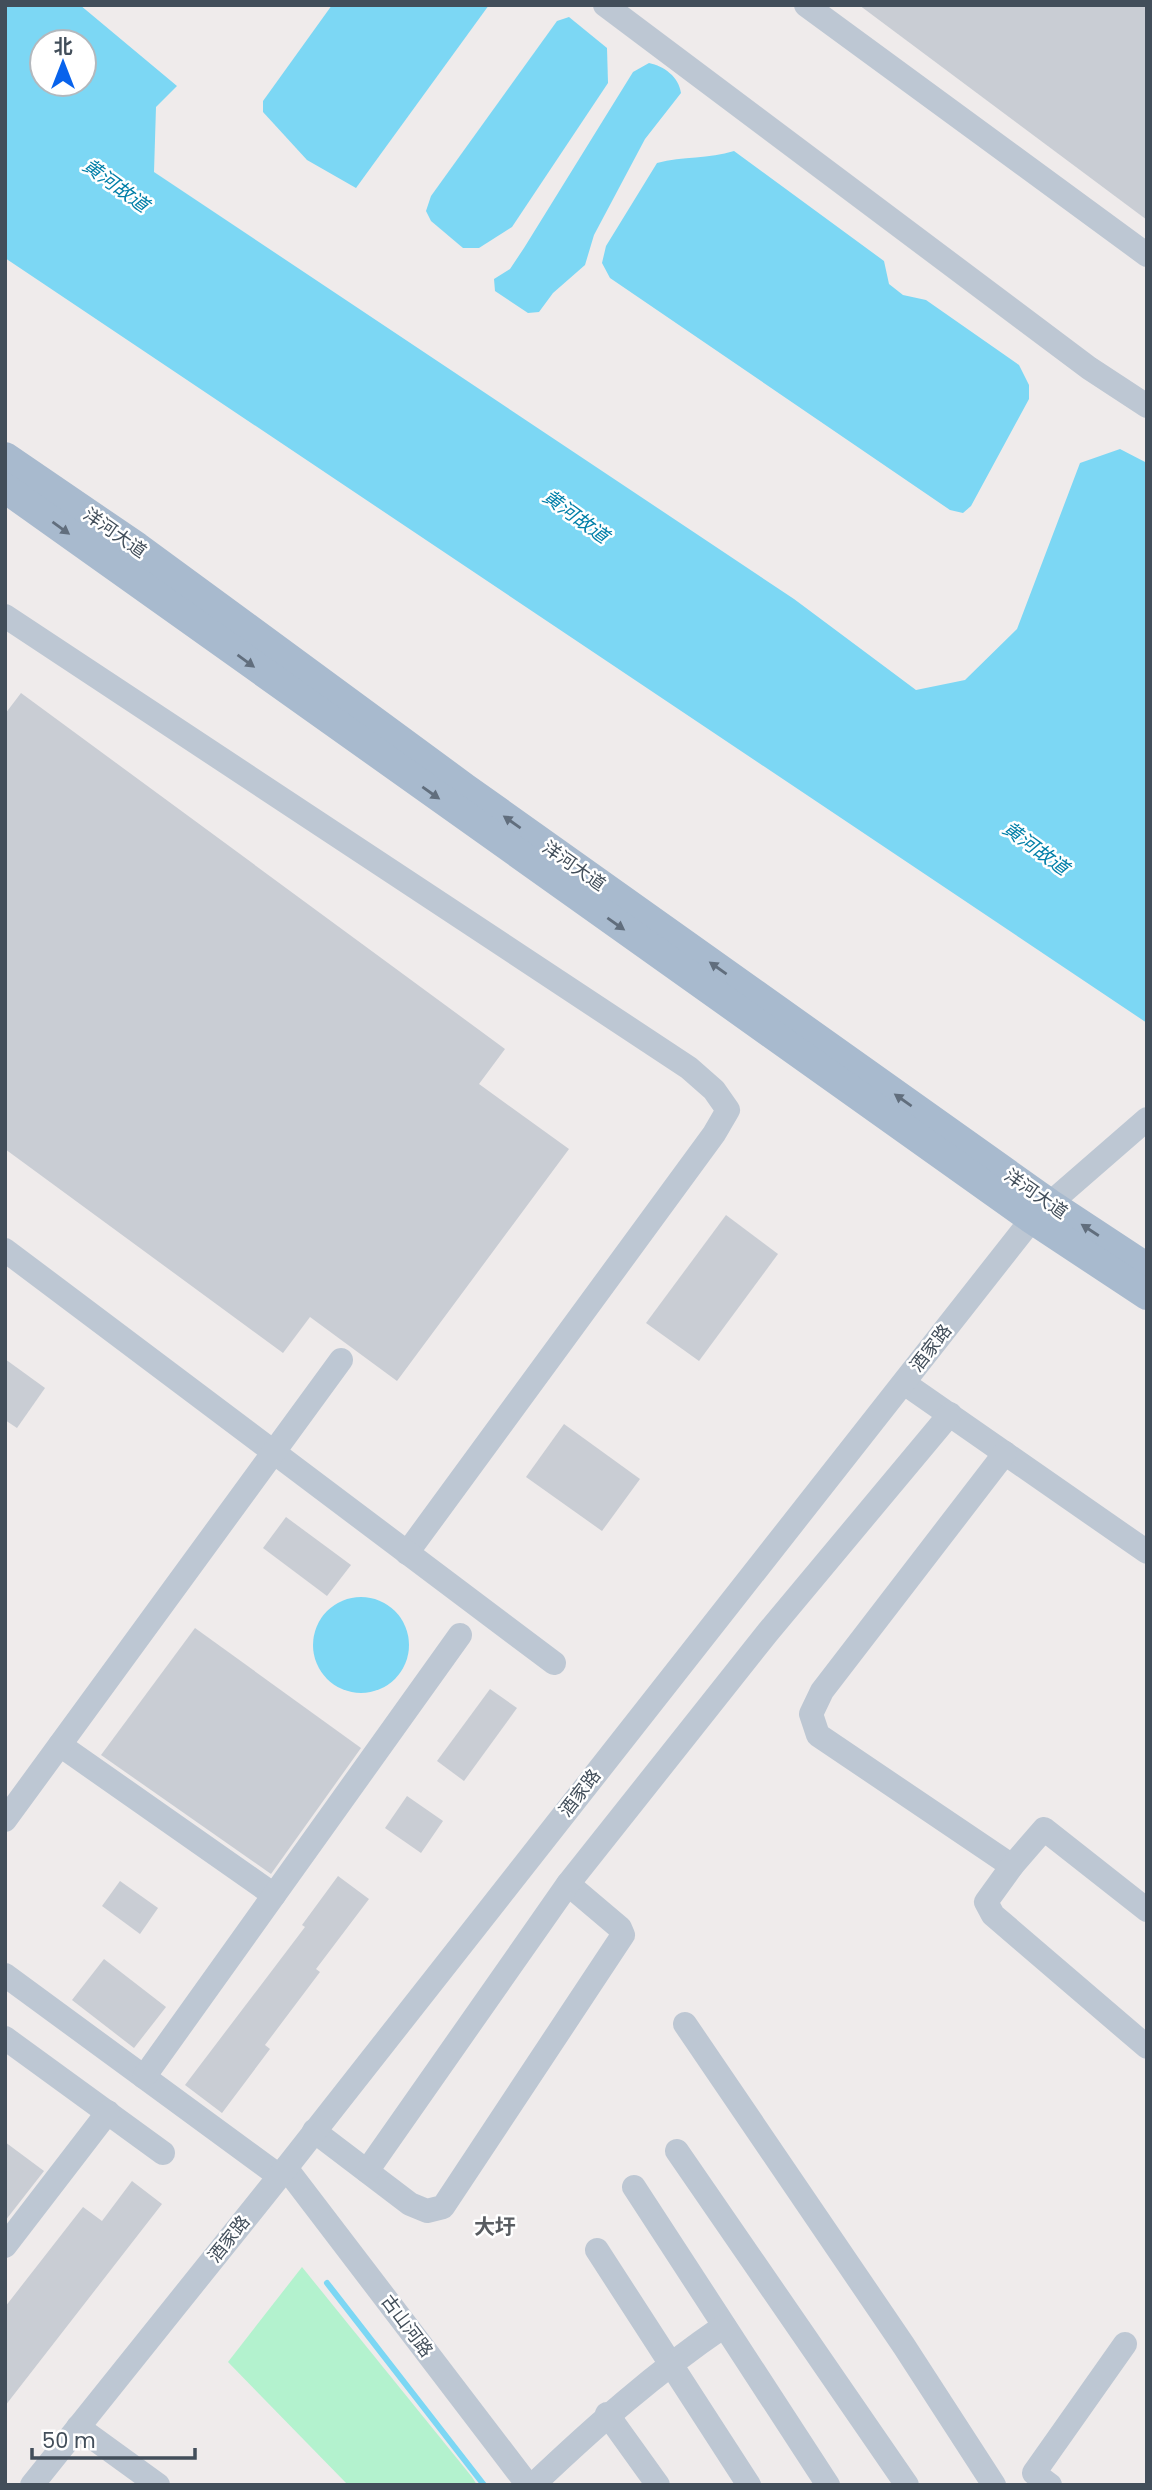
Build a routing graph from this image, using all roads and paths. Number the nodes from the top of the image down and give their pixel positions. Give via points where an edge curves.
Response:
1 (605, 5) edge
2 (806, 5) edge
3 (1147, 255) edge
4 (1147, 406) edge
5 (5, 457) edge
6 (5, 488) edge
7 (5, 617) edge
8 (1147, 1119) edge
9 (1041, 1212) junction
10 (5, 1250) edge
11 (1147, 1268) edge
12 (1147, 1295) edge
13 (341, 1360) dead end
14 (904, 1382) junction
15 (950, 1415) junction
16 (273, 1451) junction
17 (1005, 1453) junction
18 (1147, 1552) edge
19 (407, 1553) junction
20 (460, 1635) dead end
21 (554, 1663) dead end
22 (60, 1745) junction
23 (5, 1820) edge
24 (1012, 1866) junction
25 (568, 1884) junction
26 (274, 1895) junction
27 (1147, 1910) edge
28 (5, 1975) edge
29 (685, 2024) dead end
30 (5, 2038) edge
31 (1147, 2046) edge
32 (144, 2077) junction
33 (107, 2112) junction
34 (314, 2132) junction
35 (677, 2151) dead end
36 (163, 2153) dead end
37 (367, 2171) junction
38 (283, 2172) junction
39 (635, 2188) dead end
40 (5, 2246) edge
41 (597, 2250) dead end
42 (724, 2326) junction
43 (1125, 2344) dead end
44 (670, 2363) junction
45 (607, 2414) junction
46 (78, 2427) junction
47 (146, 2482) edge
48 (32, 2485) edge
49 (531, 2485) edge
50 (658, 2485) edge
51 (748, 2485) edge
52 (828, 2485) edge
53 (907, 2485) edge
54 (994, 2485) edge
55 (1049, 2485) edge

1 - 4 street via 1088,368
2 - 3 street
9 -> 5 main road, 洋河大道 via 137,547
6 -> 9 main road, 洋河大道
7 - 19 street via 689,1068 728,1110
8 - 9 street, 酒家路
11 -> 9 main road, 洋河大道
9 - 12 main road, 洋河大道
9 - 14 street, 酒家路
10 - 16 street
13 - 16 street
14 - 15 street
14 - 34 street, 酒家路
15 - 17 street
15 - 25 street via 768,1632
16 - 19 street
16 - 22 street
17 - 18 street
17 - 24 street via 830,1680 811,1714 818,1735
19 - 21 street
20 - 26 street
22 - 23 street
22 - 26 street
24 - 27 street via 1045,1829
24 - 31 street via 986,1902 993,1915
25 - 37 street
25 - 37 street via 623,1935 443,2207 427,2211 410,2204
26 - 32 street
28 - 32 street, 古山河路
29 - 54 street
30 - 33 street
32 - 38 street, 古山河路
33 - 36 street
33 - 40 street
34 - 37 street
34 - 38 street, 酒家路
35 - 53 street
38 - 46 street, 酒家路
38 - 49 street, 古山河路
39 - 42 street
41 - 44 street
42 - 44 street
42 - 52 street
43 - 55 street via 1034,2473
44 - 45 street
44 - 51 street
45 - 49 street
45 - 50 street
46 - 47 street
46 - 48 street, 酒家路

